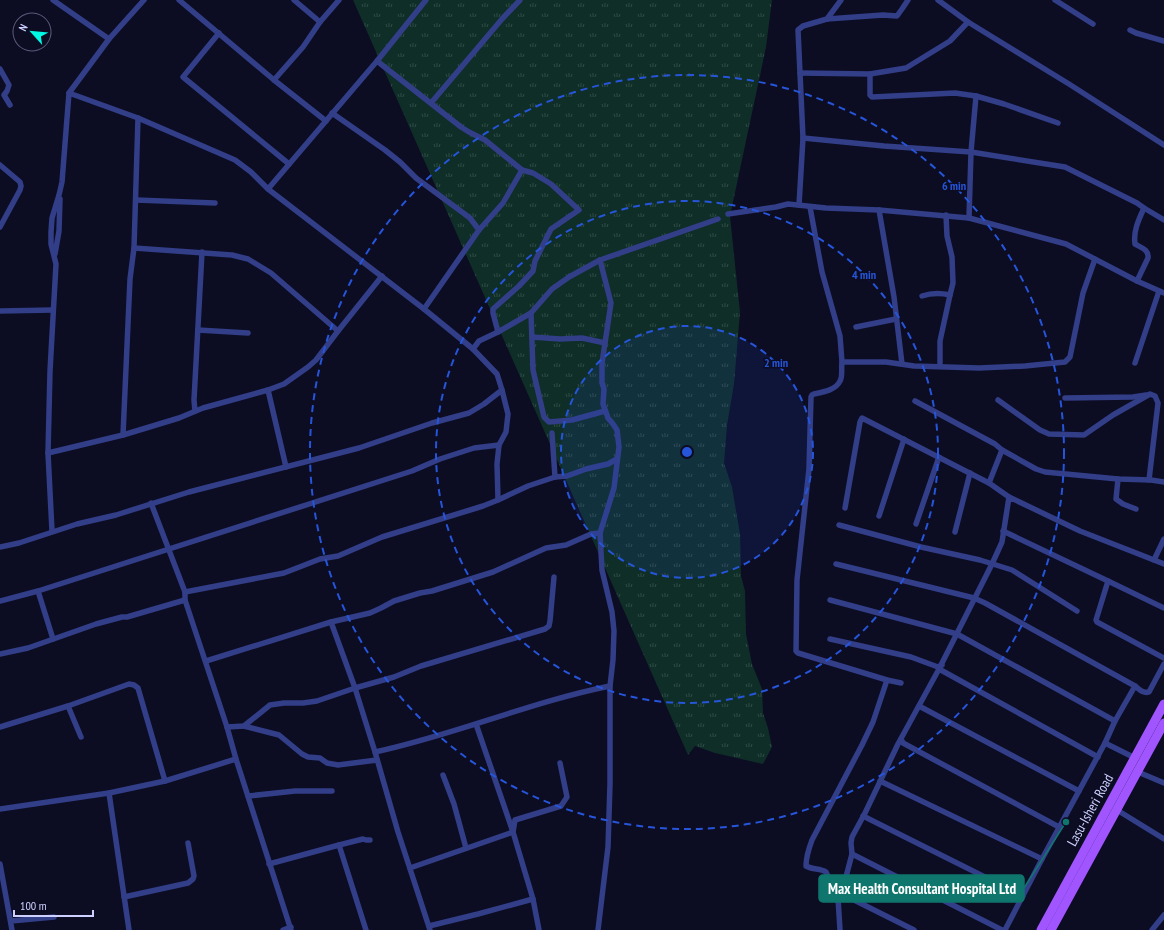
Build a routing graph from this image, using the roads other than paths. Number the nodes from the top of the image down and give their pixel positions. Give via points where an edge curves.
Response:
1 (53, 0) edge
2 (144, 0) edge
3 (179, 0) edge
4 (294, 0) edge
5 (339, 0) edge
6 (426, 0) edge
7 (520, 0) edge
8 (841, 0) edge
9 (908, 0) edge
10 (938, 0) edge
11 (1056, 0) edge
12 (828, 19) junction
13 (320, 22) junction
14 (968, 22) junction
15 (1093, 24) dead end
16 (1130, 30) dead end
17 (219, 33) junction
18 (109, 39) junction
19 (1164, 41) edge
20 (377, 61) junction
21 (0, 69) edge
22 (800, 73) junction
23 (870, 74) junction
24 (274, 80) junction
25 (69, 93) junction
26 (2, 95) edge
27 (976, 96) junction
28 (431, 103) junction
29 (10, 105) dead end
30 (332, 113) junction
31 (138, 118) junction
32 (326, 121) junction
33 (1058, 123) dead end
34 (803, 138) junction
35 (1164, 145) edge
36 (971, 152) junction
37 (289, 164) junction
38 (0, 165) edge
39 (522, 170) junction
40 (268, 189) junction
41 (136, 200) junction
42 (215, 203) dead end
43 (799, 205) junction
44 (810, 207) junction
45 (1144, 208) junction
46 (879, 210) junction
47 (728, 214) dead end
48 (946, 215) junction
49 (969, 218) junction
50 (718, 219) dead end
51 (1164, 220) edge
52 (0, 227) edge
53 (479, 230) junction
54 (134, 248) junction
55 (202, 252) junction
56 (1095, 259) junction
57 (600, 260) junction
58 (382, 276) junction
59 (1137, 281) junction
60 (1161, 292) edge
61 (922, 296) dead end
62 (950, 296) junction
63 (424, 308) junction
64 (53, 310) junction
65 (0, 311) edge
66 (531, 313) junction
67 (896, 319) junction
68 (856, 327) dead end
69 (198, 330) junction
70 (338, 331) junction
71 (498, 332) junction
72 (248, 333) dead end
73 (532, 337) junction
74 (605, 343) junction
75 (474, 349) junction
76 (842, 362) junction
77 (1135, 363) dead end
78 (902, 364) junction
79 (940, 366) junction
80 (268, 390) junction
81 (502, 390) junction
82 (1150, 394) junction
83 (1065, 398) dead end
84 (998, 400) dead end
85 (915, 401) dead end
86 (195, 411) junction
87 (605, 411) junction
88 (552, 433) dead end
89 (123, 435) junction
90 (904, 439) junction
91 (499, 445) junction
92 (1002, 450) junction
93 (48, 453) junction
94 (939, 457) junction
95 (617, 459) junction
96 (286, 467) junction
97 (970, 473) junction
98 (554, 477) junction
99 (1118, 479) junction
100 (1149, 480) junction
101 (1164, 482) edge
102 (988, 483) junction
103 (1009, 497) junction
104 (498, 500) junction
105 (151, 503) junction
106 (845, 508) dead end
107 (1136, 509) dead end
108 (879, 516) dead end
109 (916, 524) dead end
110 (839, 525) dead end
111 (52, 531) junction
112 (1003, 531) junction
113 (600, 532) junction
114 (955, 532) dead end
115 (1164, 539) edge
116 (0, 547) edge
117 (168, 549) junction
118 (1154, 560) junction
119 (836, 564) dead end
120 (992, 564) junction
121 (1164, 564) edge
122 (554, 578) dead end
123 (1108, 581) junction
124 (38, 591) junction
125 (185, 592) junction
126 (974, 598) junction
127 (185, 600) junction
128 (830, 600) dead end
129 (0, 601) edge
130 (1164, 608) edge
131 (1077, 611) dead end
132 (331, 622) junction
133 (957, 634) junction
134 (53, 639) junction
135 (830, 639) dead end
136 (0, 654) edge
137 (1164, 658) edge
138 (206, 661) junction
139 (1164, 664) edge
140 (940, 667) junction
141 (887, 680) junction
142 (902, 683) dead end
143 (610, 686) junction
144 (1134, 686) junction
145 (355, 688) junction
146 (1164, 704) edge
147 (68, 706) junction
148 (919, 706) junction
149 (1115, 721) junction
150 (1164, 723) edge
151 (476, 724) junction
152 (244, 726) junction
153 (0, 727) edge
154 (227, 727) junction
155 (81, 737) dead end
156 (901, 739) junction
157 (1105, 743) junction
158 (375, 752) junction
159 (1098, 757) junction
160 (236, 758) junction
161 (1135, 758) junction
162 (377, 760) junction
163 (560, 763) dead end
164 (1138, 772) junction
165 (444, 776) dead end
166 (165, 781) junction
167 (880, 781) junction
168 (1164, 784) edge
169 (332, 791) dead end
170 (1079, 791) junction
171 (109, 793) junction
172 (248, 796) junction
173 (0, 808) edge
174 (1117, 810) junction
175 (863, 816) junction
176 (1059, 827) junction
177 (513, 832) junction
178 (1164, 839) edge
179 (370, 840) dead end
180 (188, 843) dead end
181 (339, 845) junction
182 (466, 848) junction
183 (852, 854) junction
184 (1042, 859) junction
185 (0, 864) edge
186 (269, 864) junction
187 (410, 868) junction
188 (1077, 872) junction
189 (1023, 896) junction
190 (124, 897) junction
191 (533, 898) junction
192 (1164, 915) edge
193 (54, 917) dead end
194 (11, 921) junction
195 (429, 928) edge
196 (291, 929) edge
197 (12, 930) edge
198 (129, 930) edge
199 (283, 930) edge
200 (366, 930) edge
201 (539, 930) edge
202 (598, 930) edge
203 (840, 930) edge
204 (914, 930) edge
205 (1002, 930) edge
206 (1005, 930) edge
207 (1041, 930) edge
208 (1051, 930) edge
209 (1152, 930) edge

1 - 18 street
2 - 18 street
3 - 17 street
4 - 13 street
5 - 13 street
6 - 20 street
7 - 28 street
8 - 12 street
9 - 12 street via 896,16
10 - 14 street
11 - 15 street
12 - 22 street via 803,26 798,30
13 - 24 street
14 - 23 street via 950,41 906,68
14 - 35 street
16 - 19 street
17 - 24 street
17 - 37 street via 183,77
18 - 25 street
20 - 28 street
20 - 30 street
21 - 26 street via 9,85
22 - 23 street
22 - 34 street
23 - 27 street via 872,96 955,93
24 - 32 street
25 - 31 street
25 - 64 street via 62,182 52,218 51,244 56,264
26 - 29 street
27 - 33 street
27 - 36 street
28 - 39 street via 465,130 486,140
30 - 32 street
30 - 53 street via 385,150 416,178 470,218
31 - 40 street via 235,160
31 - 41 street
32 - 37 street
34 - 36 street
34 - 43 street
36 - 45 street via 1068,168
36 - 49 street
37 - 40 street
38 - 52 street via 20,182 21,186
39 - 53 street via 503,203
39 - 71 street via 533,173 551,184 579,210 551,229 535,261 533,271 493,309
40 - 58 street
41 - 42 street
41 - 54 street
43 - 44 street
43 - 47 street via 788,204
44 - 46 street
44 - 76 street via 822,272 840,336
45 - 51 street
45 - 59 street via 1134,239 1135,244 1147,251 1148,258
46 - 48 street
46 - 67 street
48 - 49 street
48 - 62 street via 952,257 953,283
49 - 56 street via 1066,244
50 - 57 street
53 - 63 street
54 - 55 street
54 - 89 street via 130,279
55 - 69 street
55 - 70 street via 248,259 271,273
56 - 59 street
56 - 79 street via 1083,293 1070,357 1065,362 987,368
57 - 66 street via 556,286
57 - 74 street via 611,303
58 - 63 street
58 - 70 street
59 - 60 street
60 - 77 street
61 - 62 street
62 - 79 street via 940,341
63 - 75 street
64 - 65 street
64 - 93 street
66 - 71 street
66 - 73 street
67 - 68 street
67 - 78 street
69 - 72 street
69 - 86 street
70 - 80 street via 308,367 284,384
71 - 75 street via 478,342
73 - 74 street via 582,338
73 - 87 street via 533,370 546,420 572,420
74 - 87 street via 602,363
75 - 81 street via 496,374
76 - 78 street
76 - 141 street via 841,380 838,384 830,391 811,397 809,470 797,580 796,651
78 - 79 street
80 - 86 street
80 - 96 street
81 - 91 street via 508,414 506,432
81 - 96 street via 469,413 343,453
82 - 83 street via 1133,397
82 - 84 street via 1087,433 1079,435 1045,433
82 - 100 street via 1155,396 1158,402
85 - 92 street
86 - 89 street
87 - 95 street via 617,430
88 - 98 street
89 - 93 street
90 - 94 street
90 - 106 street via 862,418
90 - 108 street
91 - 104 street
91 - 117 street via 474,448 440,459 412,472
92 - 99 street via 1044,472
92 - 102 street
93 - 111 street
94 - 97 street
94 - 109 street
95 - 98 street via 567,476
95 - 113 street via 614,488
96 - 105 street
97 - 102 street
97 - 114 street
98 - 104 street
99 - 100 street
99 - 107 street via 1116,499
100 - 101 street
102 - 103 street
103 - 112 street
103 - 118 street via 1080,531
104 - 125 street via 382,537 338,556 320,559 284,572
105 - 111 street via 116,515
105 - 117 street
110 - 120 street
111 - 116 street
112 - 120 street via 1002,542
112 - 123 street
113 - 132 street via 566,545 546,548 493,572 394,601 370,613
113 - 143 street via 602,570 614,631
115 - 118 street
117 - 124 street
117 - 125 street
118 - 121 street
119 - 126 street
120 - 126 street
120 - 131 street via 1012,570
122 - 145 street via 550,621 545,629
123 - 130 street
123 - 137 street via 1097,622
124 - 129 street
124 - 134 street
125 - 127 street
126 - 133 street
126 - 144 street
127 - 134 street via 96,624
127 - 138 street
128 - 133 street
132 - 138 street
132 - 145 street
133 - 140 street
133 - 149 street
134 - 136 street via 22,650
135 - 140 street
138 - 154 street
139 - 144 street via 1149,692 1143,692
140 - 148 street
140 - 159 street
141 - 142 street
141 - 203 street via 873,722 812,840 806,863 810,869 826,872 838,898
143 - 151 street via 580,692
143 - 202 street via 608,847
144 - 149 street
145 - 152 street via 310,702 270,705
145 - 158 street
146 - 161 main road, Lasu-Isheri Road
147 - 153 street
147 - 155 street
147 - 166 street via 129,684 138,688
148 - 156 street
148 - 170 street
149 - 157 street
150 - 164 main road, Lasu-Isheri Road
151 - 158 street
151 - 177 street
152 - 154 street
152 - 162 street via 279,736 302,754 320,758 327,763 338,765
154 - 160 street
156 - 167 street
156 - 176 street via 903,743
157 - 159 street
157 - 161 street
158 - 162 street
159 - 170 street
160 - 166 street
160 - 172 street
161 - 188 main road, Lasu-Isheri Road
162 - 187 street
163 - 177 street via 567,797 565,802 561,806 515,820
164 - 168 street
164 - 174 main road, Lasu-Isheri Road
165 - 182 street
166 - 171 street
167 - 175 street
167 - 184 street
169 - 172 street via 295,791
170 - 176 street
171 - 173 street
171 - 190 street
172 - 186 street
174 - 178 street
174 - 188 main road, Lasu-Isheri Road
175 - 183 street via 852,837
175 - 189 street
176 - 184 street
177 - 182 street
177 - 191 street
179 - 181 street via 363,839
180 - 190 street via 194,876 188,883
181 - 186 street
181 - 200 street
182 - 187 street
183 - 204 street via 843,886 844,895
183 - 205 street
184 - 189 street
185 - 194 street
186 - 196 street
187 - 195 street
188 - 207 main road, Lasu-Isheri Road
188 - 208 main road, Lasu-Isheri Road
189 - 206 street
190 - 198 street
191 - 195 street
191 - 201 street
192 - 209 street
193 - 194 street
194 - 197 street
196 - 199 street

